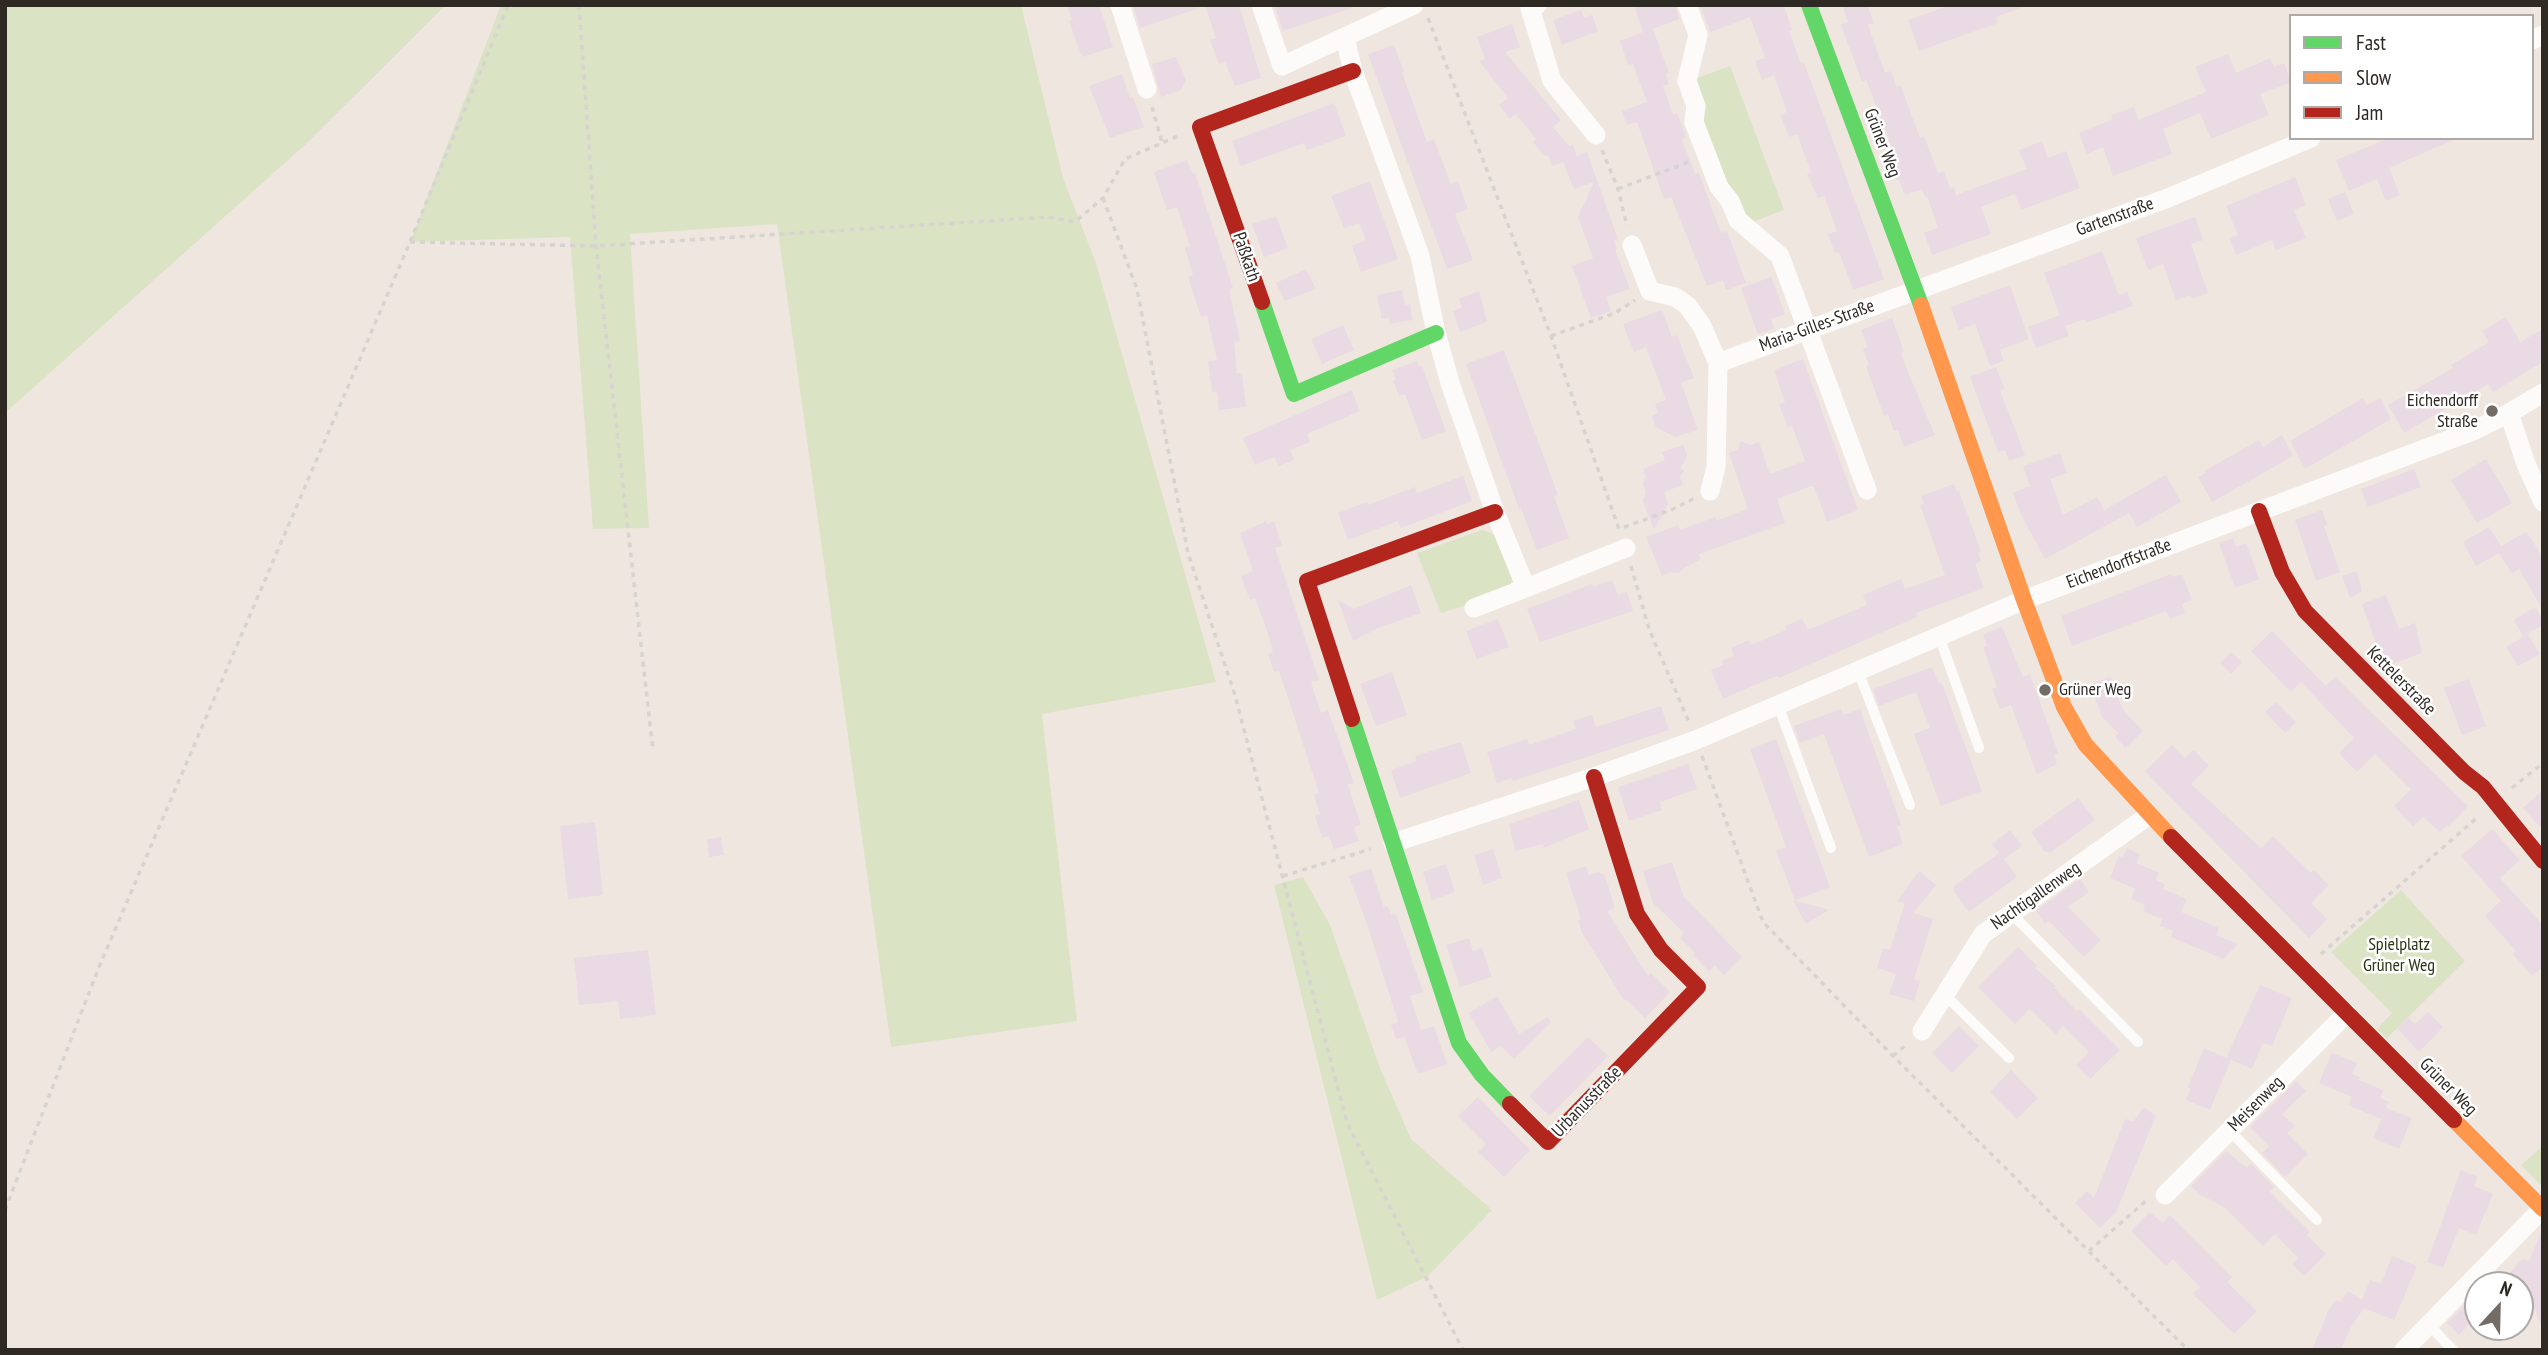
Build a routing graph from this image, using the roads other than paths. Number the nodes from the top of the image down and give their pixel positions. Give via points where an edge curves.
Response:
1 (1120, 5) edge
2 (1261, 5) edge
3 (1537, 5) edge
4 (1687, 5) edge
5 (1809, 5) edge
6 (1418, 8) edge
7 (1345, 38) junction
8 (1353, 71) junction
9 (1147, 89) road end
10 (1596, 135) road end
11 (2306, 140) edge
12 (1632, 245) road end
13 (1916, 290) junction
14 (1807, 330) junction
15 (1436, 333) junction
16 (1718, 363) junction
17 (2543, 393) edge
18 (2509, 413) junction
19 (1867, 490) dead end
20 (1710, 491) road end
21 (2543, 502) edge
22 (2259, 511) junction
23 (1495, 512) junction
24 (1626, 548) road end
25 (1526, 588) junction
26 (2024, 600) junction
27 (1475, 608) dead end
28 (1939, 636) junction
29 (1858, 671) junction
30 (1778, 705) junction
31 (1979, 748) dead end
32 (1594, 777) junction
33 (1909, 805) dead end
34 (2149, 815) junction
35 (1394, 843) junction
36 (1831, 848) dead end
37 (2543, 861) edge
38 (2011, 913) junction
39 (1945, 995) junction
40 (2347, 1013) junction
41 (1922, 1031) dead end
42 (2138, 1042) dead end
43 (2009, 1058) dead end
44 (2230, 1130) junction
45 (2165, 1195) road end
46 (2542, 1209) edge
47 (2317, 1220) dead end
48 (2429, 1325) junction
49 (2404, 1350) edge
50 (2453, 1350) edge

1 - 9 street
2 - 7 street via 1282,66
3 - 10 street via 1530,8 1552,81
4 - 14 street via 1698,35 1687,81 1696,106 1694,121 1719,187 1738,220 1780,256
5 - 13 street, Grüner Weg
6 - 7 street
7 - 8 street
8 - 15 street via 1420,256
8 - 15 street, Paßkath via 1200,127 1294,394
11 - 13 street, Gartenstraße via 2168,198
12 - 16 street via 1650,291 1675,297 1688,306
13 - 14 street, Maria-Gilles-Straße
13 - 26 street, Grüner Weg
14 - 16 street, Maria-Gilles-Straße
14 - 19 street
15 - 23 street
16 - 20 street via 1716,467
17 - 18 street, Eichendorffstraße
18 - 21 street
18 - 22 street, Eichendorffstraße
22 - 26 street, Eichendorffstraße
22 - 37 street, Kettelerstraße via 2282,572 2305,611 2483,787
23 - 25 street
23 - 35 street, Urbanusstraße via 1307,581
24 - 25 street
25 - 27 street
26 - 28 street, Eichendorffstraße
26 - 34 street, Grüner Weg via 2078,732
28 - 29 street, Eichendorffstraße
28 - 31 lane
29 - 30 street, Eichendorffstraße
29 - 33 lane
30 - 32 street, Eichendorffstraße
30 - 36 lane
32 - 35 street
32 - 35 street, Urbanusstraße via 1637,914 1661,950 1698,987 1548,1142 1482,1075 1459,1043
34 - 38 street, Nachtigallenweg
34 - 40 street, Grüner Weg
38 - 39 street, Nachtigallenweg via 1983,933
38 - 42 lane
39 - 41 street, Nachtigallenweg
39 - 43 lane
40 - 44 street, Meisenweg
40 - 46 street, Grüner Weg
44 - 45 street, Meisenweg
44 - 47 lane
46 - 48 street
48 - 49 street
48 - 50 lane

